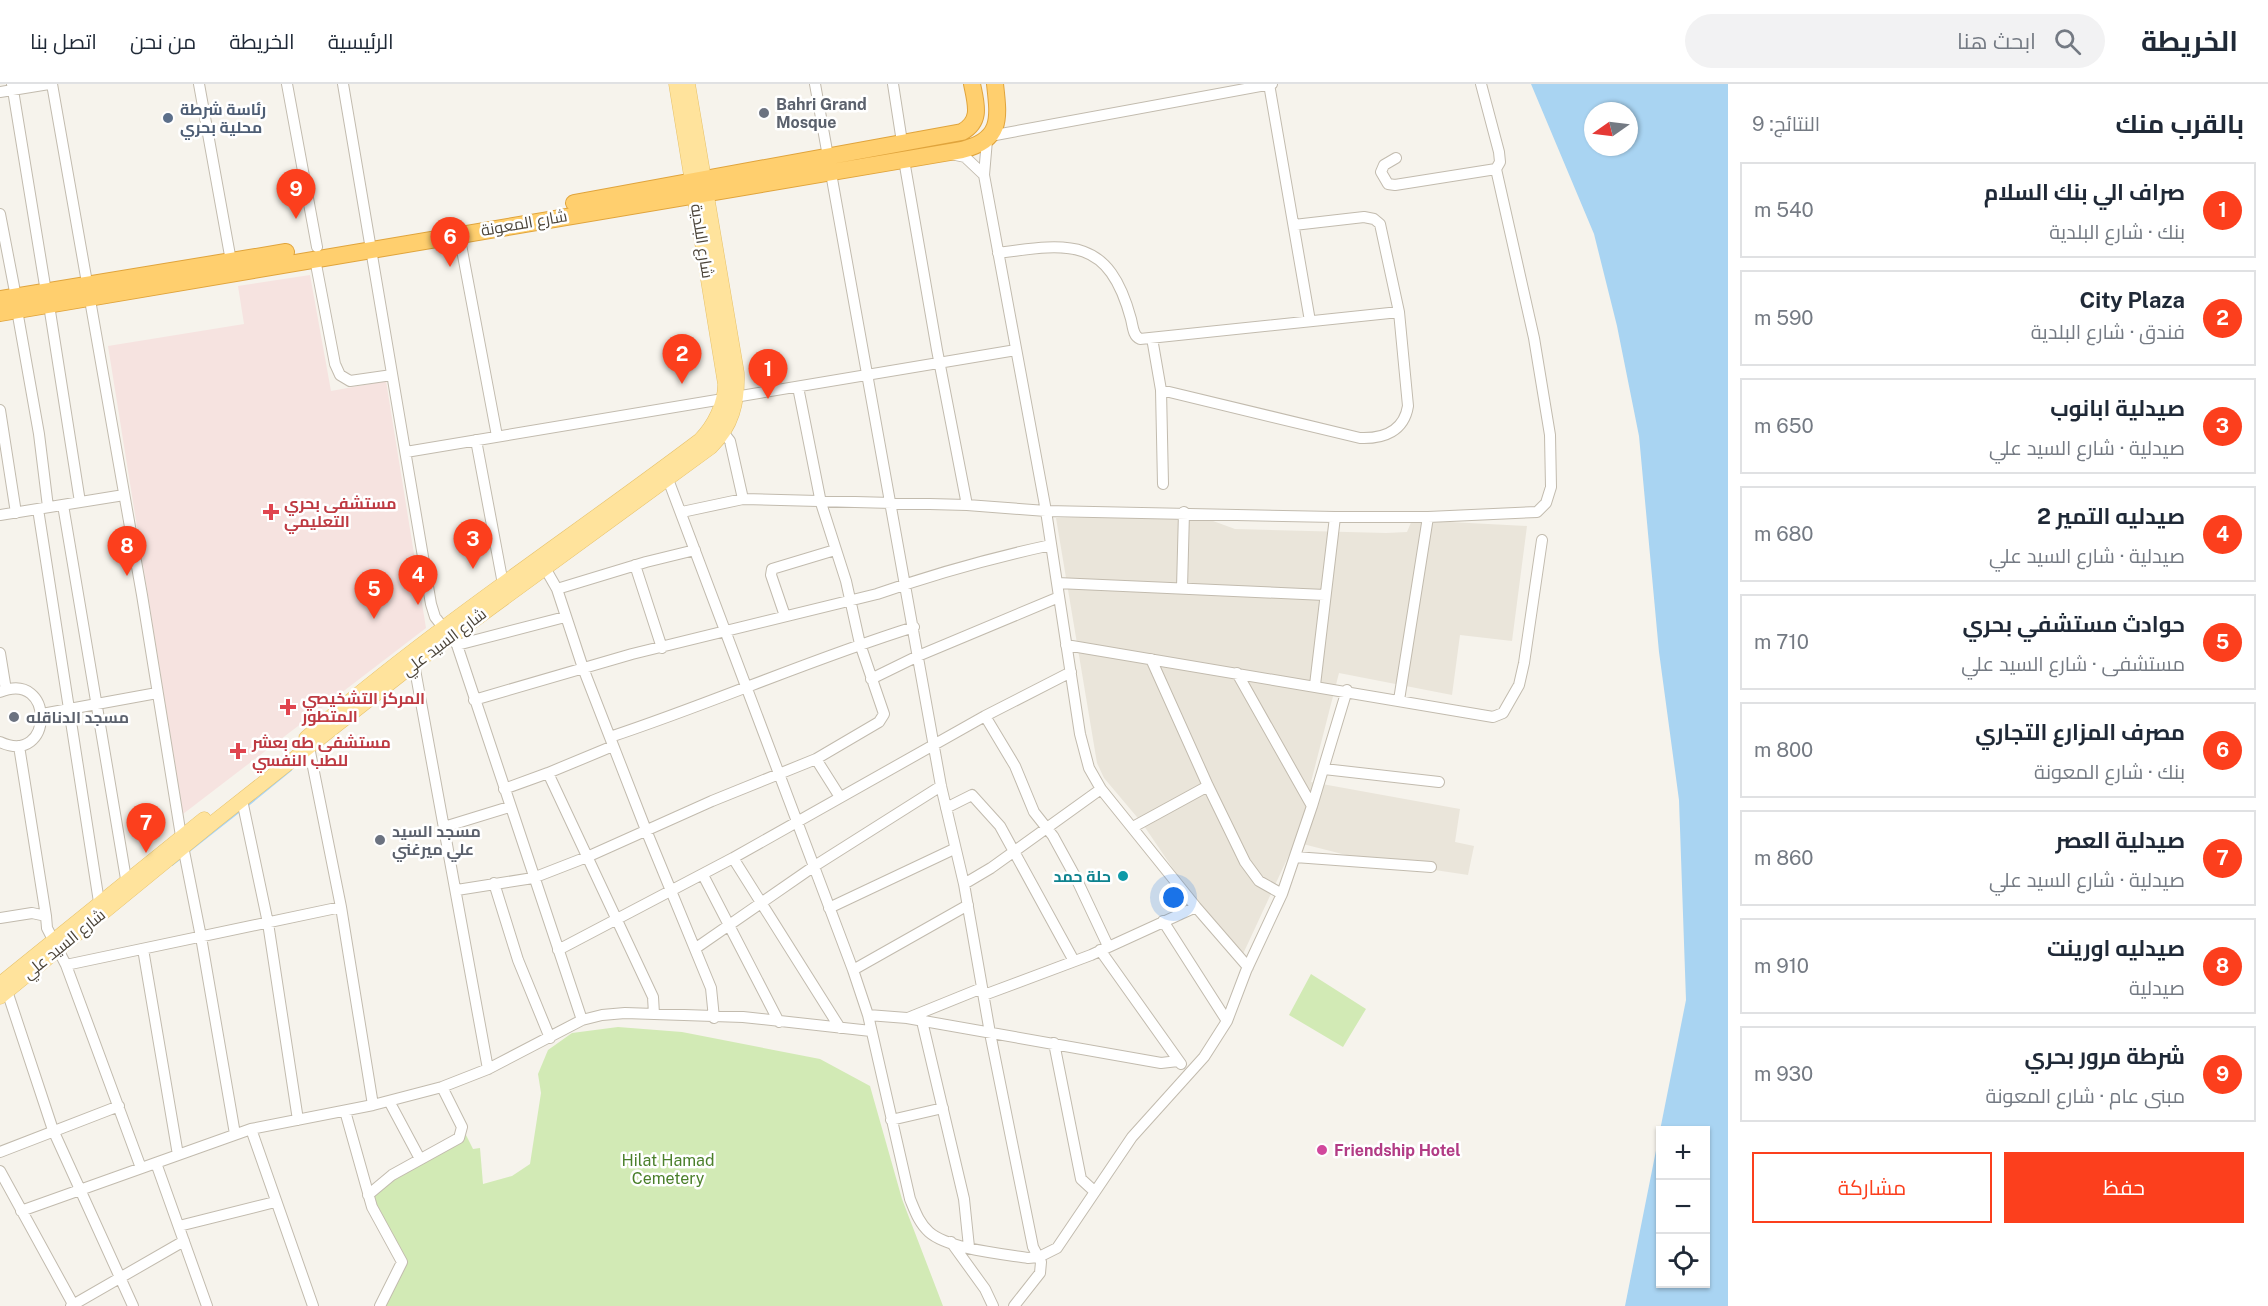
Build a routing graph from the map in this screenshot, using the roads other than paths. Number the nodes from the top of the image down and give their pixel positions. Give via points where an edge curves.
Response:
1 (51, 84) edge
2 (200, 84) edge
3 (286, 84) edge
4 (343, 84) edge
5 (676, 84) edge
6 (688, 84) edge
7 (815, 84) edge
8 (893, 84) edge
9 (972, 84) edge
10 (995, 84) edge
11 (1270, 84) edge
12 (1481, 84) edge
13 (12, 87) edge
14 (0, 92) edge
15 (988, 138) junction
16 (902, 142) junction
17 (945, 152) junction
18 (1396, 158) dead end
19 (904, 160) junction
20 (829, 164) junction
21 (1496, 169) junction
22 (984, 175) junction
23 (700, 187) junction
24 (0, 214) edge
25 (1294, 225) junction
26 (459, 234) junction
27 (370, 244) junction
28 (316, 253) junction
29 (998, 253) junction
30 (231, 261) junction
31 (712, 267) junction
32 (89, 291) junction
33 (47, 298) junction
34 (11, 302) edge
35 (1399, 312) junction
36 (0, 313) edge
37 (1310, 321) junction
38 (1152, 338) junction
39 (1016, 350) junction
40 (940, 362) junction
41 (392, 375) junction
42 (866, 376) junction
43 (798, 387) junction
44 (1161, 390) junction
45 (737, 397) junction
46 (723, 399) junction
47 (0, 410) edge
48 (715, 422) junction
49 (725, 433) junction
50 (497, 436) junction
51 (476, 440) junction
52 (406, 452) junction
53 (665, 473) junction
54 (1163, 484) dead end
55 (124, 495) junction
56 (743, 499) junction
57 (80, 502) junction
58 (821, 503) junction
59 (889, 503) junction
60 (63, 505) junction
61 (967, 505) junction
62 (43, 508) junction
63 (1046, 511) junction
64 (682, 512) junction
65 (1184, 512) junction
66 (16, 513) junction
67 (0, 515) edge
68 (1335, 517) junction
69 (1428, 517) junction
70 (1542, 540) dead end
71 (1051, 545) junction
72 (695, 550) junction
73 (835, 550) junction
74 (635, 565) junction
75 (545, 568) junction
76 (905, 582) junction
77 (1057, 583) junction
78 (503, 584) junction
79 (1182, 588) junction
80 (556, 589) junction
81 (1325, 595) junction
82 (1059, 597) junction
83 (850, 599) junction
84 (785, 616) junction
85 (565, 618) junction
86 (915, 627) junction
87 (725, 632) junction
88 (450, 636) junction
89 (861, 644) junction
90 (1066, 645) junction
91 (662, 648) junction
92 (0, 653) edge
93 (918, 656) junction
94 (1151, 659) junction
95 (414, 663) junction
96 (583, 668) junction
97 (1071, 672) junction
98 (1237, 673) junction
99 (871, 679) junction
100 (1315, 685) junction
101 (748, 686) junction
102 (1347, 690) junction
103 (3, 691) edge
104 (157, 693) junction
105 (474, 700) junction
106 (1399, 700) junction
107 (97, 705) junction
108 (67, 710) junction
109 (42, 714) junction
110 (985, 716) junction
111 (612, 741) junction
112 (0, 742) edge
113 (308, 742) junction
114 (934, 745) junction
115 (19, 746) junction
116 (816, 759) junction
117 (1324, 769) junction
118 (548, 773) junction
119 (780, 775) junction
120 (1439, 782) dead end
121 (941, 786) junction
122 (1208, 786) junction
123 (504, 789) junction
124 (1101, 789) junction
125 (840, 797) junction
126 (242, 800) junction
127 (1312, 806) junction
128 (509, 807) junction
129 (946, 808) junction
130 (797, 822) junction
131 (444, 827) junction
132 (1045, 827) junction
133 (1133, 827) junction
134 (646, 830) junction
135 (182, 842) junction
136 (954, 849) junction
137 (1015, 851) junction
138 (587, 857) junction
139 (1295, 857) junction
140 (733, 858) junction
141 (813, 867) junction
142 (1431, 867) dead end
143 (703, 875) junction
144 (532, 878) junction
145 (126, 879) junction
146 (494, 883) junction
147 (964, 884) junction
148 (457, 890) junction
149 (671, 891) junction
150 (1282, 894) junction
151 (99, 902) junction
152 (762, 904) junction
153 (968, 905) junction
154 (341, 907) junction
155 (1196, 907) junction
156 (829, 908) junction
157 (46, 916) junction
158 (0, 918) edge
159 (616, 918) junction
160 (1163, 921) junction
161 (267, 923) junction
162 (729, 926) junction
163 (201, 937) junction
164 (55, 945) junction
165 (143, 948) junction
166 (696, 948) junction
167 (1104, 948) junction
168 (558, 950) junction
169 (1074, 961) junction
170 (66, 965) junction
171 (1248, 967) junction
172 (853, 970) junction
173 (2, 987) edge
174 (983, 992) junction
175 (654, 1014) junction
176 (868, 1015) junction
177 (714, 1017) junction
178 (908, 1018) junction
179 (582, 1020) junction
180 (922, 1021) junction
181 (1227, 1021) junction
182 (779, 1022) junction
183 (840, 1028) junction
184 (871, 1031) junction
185 (990, 1033) junction
186 (550, 1038) junction
187 (1054, 1043) junction
188 (1178, 1061) junction
189 (488, 1069) junction
190 (1189, 1073) junction
191 (442, 1087) junction
192 (389, 1101) junction
193 (373, 1105) junction
194 (119, 1106) junction
195 (944, 1107) junction
196 (345, 1111) junction
197 (298, 1120) junction
198 (891, 1120) junction
199 (251, 1129) junction
200 (53, 1130) junction
201 (235, 1134) junction
202 (0, 1152) edge
203 (178, 1155) junction
204 (420, 1159) junction
205 (156, 1162) junction
206 (141, 1168) junction
207 (0, 1171) edge
208 (81, 1190) junction
209 (1094, 1191) junction
210 (369, 1195) junction
211 (275, 1202) junction
212 (21, 1211) junction
213 (179, 1226) junction
214 (184, 1241) junction
215 (951, 1242) junction
216 (969, 1247) junction
217 (1039, 1257) junction
218 (119, 1278) junction
219 (73, 1306) edge
220 (133, 1306) edge
221 (207, 1306) edge
222 (313, 1306) edge
223 (380, 1306) edge
224 (993, 1306) edge
225 (1014, 1306) edge

1 - 13 street
1 - 32 street
2 - 30 street
3 - 28 street
4 - 27 street
5 - 23 main road, شارع البلدية
6 - 23 main road, شارع البلدية
7 - 20 street
8 - 16 street
9 - 16 highway, شارع المعونة via 976,117 971,127
10 - 15 highway via 998,122
11 - 15 street
11 - 25 street
12 - 21 street via 1499,152
13 - 14 street
13 - 33 street
15 - 17 highway, شارع المعونة via 976,147
15 - 22 street
16 - 20 highway, شارع المعونة
17 - 19 highway, شارع المعونة
17 - 22 street via 965,157
18 - 21 street via 1384,165 1381,172 1388,184
19 - 20 highway, شارع المعونة
19 - 40 street
20 - 23 highway, شارع المعونة
20 - 42 street
21 - 69 street via 1534,339 1550,435 1551,487 1546,503 1537,512
22 - 29 street
23 - 26 highway, شارع المعونة
23 - 27 highway, شارع المعونة via 517,214
23 - 31 main road, شارع البلدية
24 - 34 street
25 - 35 street via 1374,219 1380,224
25 - 37 street
26 - 27 highway, شارع المعونة
26 - 50 street
27 - 28 highway, شارع المعونة
27 - 41 street
28 - 30 highway, شارع المعونة
28 - 32 highway, شارع المعونة
28 - 41 street via 340,375 350,381
29 - 38 street via 1048,246 1086,251 1113,276 1137,338
29 - 39 street
30 - 32 highway, شارع المعونة
31 - 45 main road, شارع البلدية via 737,373
31 - 46 main road, شارع البلدية via 725,384
32 - 33 highway, شارع المعونة
32 - 55 street
33 - 34 highway, شارع المعونة
33 - 57 street
34 - 36 highway, شارع المعونة
34 - 62 street via 39,434
35 - 37 street
35 - 44 street via 1408,406 1406,418 1388,435 1359,438
37 - 38 street
38 - 44 street
39 - 40 street
39 - 63 street
40 - 42 street
40 - 61 street
41 - 52 street
42 - 43 street
42 - 59 street
43 - 45 street
43 - 58 street
44 - 54 street
45 - 46 street
45 - 49 main road
46 - 48 main road, شارع السيد علي
46 - 50 street
47 - 66 street
48 - 49 street
48 - 53 main road, شارع السيد علي
49 - 53 main road, شارع السيد علي via 711,447
49 - 56 street via 735,456
50 - 51 street
51 - 52 street
51 - 78 street
52 - 88 street via 431,604 435,617
53 - 64 street
53 - 75 main road, شارع السيد علي
53 - 78 main road, شارع السيد علي
55 - 57 street
55 - 104 street
56 - 58 street
56 - 64 street
57 - 60 street
58 - 59 street
58 - 73 street
59 - 61 street
59 - 76 street
60 - 62 street
60 - 107 street
61 - 63 street
62 - 66 street
62 - 108 street
63 - 65 street
63 - 71 street
64 - 72 street
65 - 68 street
65 - 79 street
66 - 67 street
68 - 69 street
68 - 81 street
69 - 106 street
70 - 106 street via 1524,663 1519,685 1503,713 1483,717
71 - 76 street
71 - 77 street
72 - 74 street
72 - 87 street
73 - 83 street
73 - 84 street via 772,568
74 - 80 street
74 - 91 street
75 - 80 street
75 - 88 main road, شارع السيد علي
76 - 83 street via 877,594
76 - 86 street
77 - 79 street
77 - 82 street
78 - 88 main road, شارع السيد علي
79 - 81 street
80 - 85 street
81 - 100 street
82 - 90 street
82 - 93 street
83 - 84 street
83 - 89 street
84 - 87 street
85 - 88 street
85 - 96 street
86 - 89 street
86 - 93 street
87 - 91 street
87 - 101 street
88 - 95 main road, شارع السيد علي
88 - 105 street
88 - 113 main road, شارع السيد علي via 345,704
89 - 99 street
89 - 101 street
90 - 94 street
90 - 97 street
91 - 96 street
92 - 103 street
93 - 99 street
93 - 114 street
94 - 98 street
94 - 122 street
95 - 113 main road, شارع السيد علي
95 - 131 street
96 - 105 street
96 - 111 street
97 - 110 street
97 - 124 street via 1080,734 1089,768
98 - 100 street
98 - 127 street
99 - 116 street via 884,714 879,722
100 - 102 street
101 - 111 street
101 - 119 street
102 - 106 street
102 - 117 street
103 - 109 street via 15,689 30,694
104 - 107 street
104 - 135 street
105 - 123 street
107 - 108 street
107 - 145 street
108 - 109 street
108 - 151 street
109 - 115 street via 40,731
110 - 114 street
110 - 132 street
111 - 118 street
111 - 134 street
112 - 115 street
113 - 126 main road, شارع السيد علي
113 - 135 main road, شارع السيد علي
113 - 154 street
114 - 121 street
114 - 125 street
115 - 157 street
116 - 119 street
116 - 125 street
117 - 120 street
117 - 127 street
118 - 123 street
118 - 138 street
119 - 130 street
119 - 134 street
121 - 129 street
121 - 141 street
122 - 133 street
122 - 150 street via 1252,874
123 - 128 street
124 - 132 street
124 - 133 street
125 - 130 street
126 - 135 main road, شارع السيد علي
126 - 161 street
127 - 139 street
128 - 131 street
128 - 144 street
129 - 136 street
129 - 137 street via 972,795 1000,826
130 - 140 street
130 - 141 street
131 - 148 street
132 - 137 street
132 - 167 street via 1076,878
133 - 155 street
134 - 138 street
134 - 149 street
135 - 145 main road, شارع السيد علي
135 - 163 street
135 - 164 main road, شارع السيد علي
136 - 147 street
136 - 156 street
137 - 147 street
137 - 169 street
138 - 144 street
138 - 159 street
139 - 142 street
139 - 150 street
140 - 143 street
140 - 152 street
141 - 152 street
141 - 156 street
143 - 149 street
143 - 162 street
144 - 146 street
144 - 168 street
145 - 151 main road, شارع السيد علي
146 - 148 street
146 - 186 street via 518,960
147 - 153 street
148 - 189 street
149 - 159 street
149 - 166 street
150 - 171 street
151 - 164 main road, شارع السيد علي
152 - 162 street
152 - 183 street
153 - 172 street
153 - 174 street
154 - 161 street
154 - 193 street
155 - 160 street
155 - 171 street
156 - 172 street
157 - 158 street via 32,913
157 - 164 street
159 - 168 street
159 - 175 street via 653,997
160 - 167 street
160 - 181 street
161 - 163 street
161 - 197 street
162 - 166 street
162 - 182 street
163 - 165 street
163 - 201 street
164 - 170 street
164 - 173 main road, شارع السيد علي
165 - 170 street
165 - 203 street
166 - 177 street via 711,988
167 - 169 street
167 - 188 street
168 - 179 street
169 - 174 street
170 - 194 street
171 - 181 street
172 - 176 street
173 - 200 street
174 - 178 street
174 - 185 street
175 - 177 street
175 - 179 street via 602,1015
176 - 178 street
176 - 184 street
177 - 182 street
178 - 180 street
179 - 186 street
180 - 185 street
180 - 195 street
181 - 190 street
182 - 183 street
183 - 184 street
184 - 198 street
185 - 187 street
185 - 217 street via 1033,1247
186 - 189 street
187 - 188 street via 1161,1063
187 - 209 street via 1081,1179
188 - 190 street
189 - 191 street
190 - 209 street via 1132,1137
191 - 192 street
191 - 204 street via 462,1133
192 - 193 street
192 - 204 street
193 - 196 street
194 - 200 street
194 - 206 street
195 - 198 street
195 - 216 street via 967,1214
196 - 197 street
196 - 210 street
197 - 199 street
198 - 215 street via 916,1214 930,1233
199 - 201 street
199 - 211 street
200 - 202 street
200 - 208 street
201 - 203 street
203 - 205 street
204 - 210 street via 392,1175
205 - 206 street
205 - 213 street
206 - 208 street
207 - 212 street
208 - 212 street
208 - 218 street
209 - 217 street via 1064,1241
210 - 223 street via 402,1262
211 - 213 street
211 - 222 street
212 - 219 street
213 - 214 street
214 - 218 street
214 - 221 street
215 - 216 street
215 - 224 street
216 - 217 street
217 - 225 street via 1040,1273
218 - 219 street
218 - 220 street

